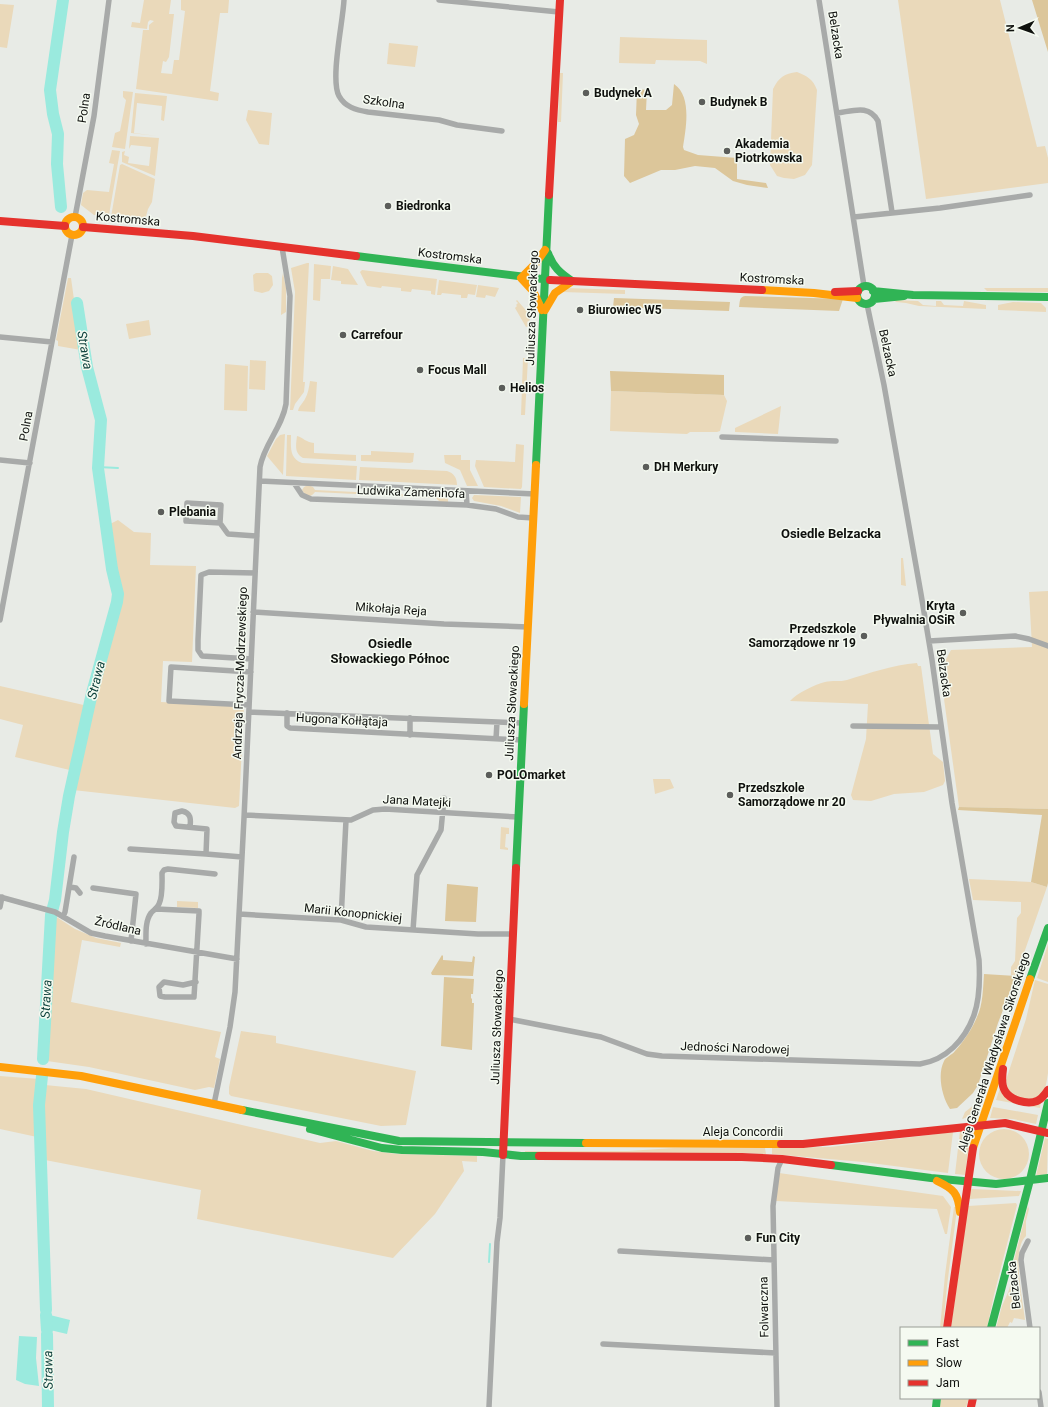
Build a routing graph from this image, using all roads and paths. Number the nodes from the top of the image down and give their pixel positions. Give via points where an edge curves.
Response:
1 (109, 0) edge
2 (344, 0) edge
3 (439, 0) edge
4 (560, 0) edge
5 (819, 0) edge
6 (559, 12) junction
7 (837, 113) junction
8 (502, 131) dead end
9 (1030, 195) dead end
10 (892, 212) junction
11 (75, 217) junction
12 (854, 217) junction
13 (0, 221) edge
14 (65, 226) junction
15 (82, 227) junction
16 (72, 235) junction
17 (282, 247) junction
18 (546, 248) junction
19 (521, 278) junction
20 (545, 280) junction
21 (573, 281) junction
22 (860, 292) junction
23 (1048, 297) edge
24 (871, 298) junction
25 (543, 313) junction
26 (0, 337) edge
27 (52, 342) junction
28 (722, 437) dead end
29 (836, 440) dead end
30 (0, 460) edge
31 (30, 463) junction
32 (260, 480) junction
33 (294, 483) junction
34 (466, 491) junction
35 (535, 494) junction
36 (467, 506) junction
37 (534, 518) junction
38 (220, 523) junction
39 (257, 536) junction
40 (255, 573) junction
41 (253, 612) junction
42 (0, 620) edge
43 (528, 627) junction
44 (929, 641) junction
45 (1048, 646) edge
46 (251, 659) junction
47 (251, 672) junction
48 (249, 708) junction
49 (287, 713) junction
50 (410, 718) junction
51 (497, 722) junction
52 (523, 723) junction
53 (853, 726) dead end
54 (940, 727) junction
55 (410, 735) junction
56 (496, 739) junction
57 (522, 740) junction
58 (444, 798) dead end
59 (443, 813) junction
60 (244, 815) junction
61 (518, 817) junction
62 (346, 820) junction
63 (190, 827) dead end
64 (130, 848) dead end
65 (206, 854) junction
66 (74, 857) dead end
67 (242, 857) junction
68 (215, 874) dead end
69 (70, 887) junction
70 (93, 888) dead end
71 (80, 893) dead end
72 (1, 897) edge
73 (0, 907) edge
74 (156, 909) junction
75 (239, 914) junction
76 (63, 917) junction
77 (341, 920) junction
78 (1048, 928) edge
79 (413, 930) junction
80 (513, 934) junction
81 (132, 941) junction
82 (146, 944) junction
83 (198, 953) junction
84 (236, 959) junction
85 (196, 982) junction
86 (509, 1019) junction
87 (958, 1042) joint
88 (1004, 1056) junction
89 (0, 1067) edge
90 (1048, 1090) edge
91 (1048, 1103) edge
92 (214, 1104) junction
93 (258, 1113) junction
94 (981, 1125) junction
95 (1045, 1132) edge
96 (503, 1143) junction
97 (503, 1155) junction
98 (782, 1159) junction
99 (931, 1178) junction
100 (1048, 1178) edge
101 (1030, 1180) junction
102 (968, 1181) junction
103 (961, 1225) junction
104 (1028, 1241) dead end
105 (620, 1252) dead end
106 (774, 1260) junction
107 (947, 1327) edge
108 (991, 1327) edge
109 (1030, 1327) edge
110 (603, 1344) dead end
111 (776, 1353) junction
112 (488, 1407) edge
113 (777, 1407) edge

1 - 11 street, Polna via 94,116
2 - 8 street, Szkolna via 335,80 338,94 346,104 368,112 439,120
3 - 6 street
4 - 6 street, Juliusza Słowackiego
5 - 7 street, Belzacka
6 - 18 street, Juliusza Słowackiego
7 - 10 street via 867,110 876,115
7 - 12 street, Belzacka
9 - 10 street via 933,209
10 - 12 street
11 - 14 street via 68,219
11 - 15 street via 81,221
12 - 22 street, Belzacka
13 - 14 street
14 - 16 street via 66,231
15 - 16 street via 78,234
15 - 17 street, Kostromska via 193,236
16 - 27 street, Polna
17 - 19 street, Kostromska
17 - 32 street, Andrzeja Frycza-Modrzewskiego via 290,296 286,404 283,418 262,459
18 - 19 street via 540,259
18 - 20 street, Juliusza Słowackiego
18 - 21 street via 555,269
19 - 20 street, Kostromska
19 - 25 street via 533,291
20 - 21 street, Kostromska
20 - 25 street, Juliusza Słowackiego
21 - 22 street, Kostromska via 816,293
21 - 25 street via 554,293
22 - 24 street via 861,303
22 - 24 street via 868,286
23 - 24 street via 913,295
24 - 44 street, Belzacka via 884,389
25 - 35 street, Juliusza Słowackiego
26 - 27 street
27 - 31 street, Polna
28 - 29 street
30 - 31 street
31 - 42 street, Polna
32 - 33 street, Ludwika Zamenhofa
32 - 39 street, Andrzeja Frycza-Modrzewskiego
33 - 34 street, Ludwika Zamenhofa
33 - 36 street, Ludwika Zamenhofa via 302,494 311,499
34 - 35 street, Ludwika Zamenhofa
34 - 36 street
35 - 37 street, Juliusza Słowackiego
36 - 37 street, Ludwika Zamenhofa via 496,509
37 - 43 street, Juliusza Słowackiego
38 - 38 street via 186,521 187,503 221,505
38 - 39 street via 228,534
39 - 40 street, Andrzeja Frycza-Modrzewskiego
40 - 41 street, Andrzeja Frycza-Modrzewskiego
40 - 46 street via 209,572 202,575 198,640 198,650 202,656
41 - 43 street, Mikołaja Reja
41 - 46 street, Andrzeja Frycza-Modrzewskiego
43 - 52 street, Juliusza Słowackiego
44 - 45 street via 1016,636
44 - 54 street, Belzacka
46 - 47 street, Andrzeja Frycza-Modrzewskiego
47 - 48 street, Andrzeja Frycza-Modrzewskiego
47 - 48 street, Hugona Kołłątaja via 171,667 169,701
48 - 49 street, Hugona Kołłątaja
48 - 60 street, Andrzeja Frycza-Modrzewskiego
49 - 50 street, Hugona Kołłątaja
49 - 55 street, Hugona Kołłątaja via 287,726 290,728
50 - 51 street, Hugona Kołłątaja
50 - 55 street
51 - 52 street, Hugona Kołłątaja
51 - 56 street
52 - 57 street, Juliusza Słowackiego
53 - 54 street
54 - 87 street, Belzacka via 980,976 974,1015
55 - 56 street, Hugona Kołłątaja
56 - 57 street, Hugona Kołłątaja
57 - 61 street, Juliusza Słowackiego
58 - 59 street
59 - 61 street, Jana Matejki
59 - 62 street, Jana Matejki via 379,809
59 - 79 street via 441,830 417,875
60 - 62 street, Jana Matejki
60 - 67 street, Andrzeja Frycza-Modrzewskiego
61 - 80 street, Juliusza Słowackiego
62 - 77 street
63 - 65 street via 207,829
64 - 65 street
65 - 67 street
66 - 69 street
67 - 75 street, Andrzeja Frycza-Modrzewskiego
68 - 74 street via 164,870 161,901
69 - 71 street via 76,888
69 - 76 street
70 - 81 street via 136,894
72 - 73 street
72 - 76 street, Źródlana via 55,912
74 - 82 street via 147,922
74 - 83 street via 199,911
75 - 77 street, Marii Konopnickiej
75 - 84 street, Andrzeja Frycza-Modrzewskiego
76 - 81 street, Źródlana via 91,932
77 - 79 street, Marii Konopnickiej via 366,928
78 - 88 street, Aleje Generała Władysława Sikorskiego
79 - 80 street, Marii Konopnickiej
80 - 86 street, Juliusza Słowackiego
81 - 82 street, Źródlana
82 - 83 street, Źródlana
83 - 84 street, Źródlana
83 - 85 street
84 - 92 street, Andrzeja Frycza-Modrzewskiego via 232,1016
85 - 85 street via 194,997 162,997 159,994 160,986 164,982 183,985
86 - 87 street, Jedności Narodowej via 601,1037 647,1054 662,1056 920,1064 945,1055
86 - 96 street, Juliusza Słowackiego
88 - 90 street via 1003,1083 1011,1097 1034,1102
88 - 94 street, Aleje Generała Władysława Sikorskiego
89 - 92 street via 81,1076
91 - 95 street
92 - 93 street
93 - 96 street, Aleja Concordii via 399,1141
93 - 97 street, Aleja Concordii via 382,1148
94 - 95 street, Aleja Concordii via 1008,1123
94 - 96 street, Aleja Concordii via 803,1144
94 - 102 street, Aleje Generała Władysława Sikorskiego via 974,1144
95 - 101 street
96 - 97 street, Juliusza Słowackiego
97 - 98 street, Aleja Concordii
97 - 112 street, Juliusza Słowackiego
98 - 99 street, Aleja Concordii
98 - 106 street, Folwarczna via 778,1168 773,1206
99 - 102 street, Aleja Concordii
99 - 103 street via 956,1192
100 - 101 street, Aleja Concordii
101 - 102 street, Aleja Concordii via 1001,1184
101 - 108 street
102 - 103 street, Aleje Generała Władysława Sikorskiego
103 - 107 street, Aleje Generała Władysława Sikorskiego
104 - 109 street, Belzacka via 1021,1260
105 - 106 street
106 - 111 street, Folwarczna
110 - 111 street
111 - 113 street, Folwarczna

